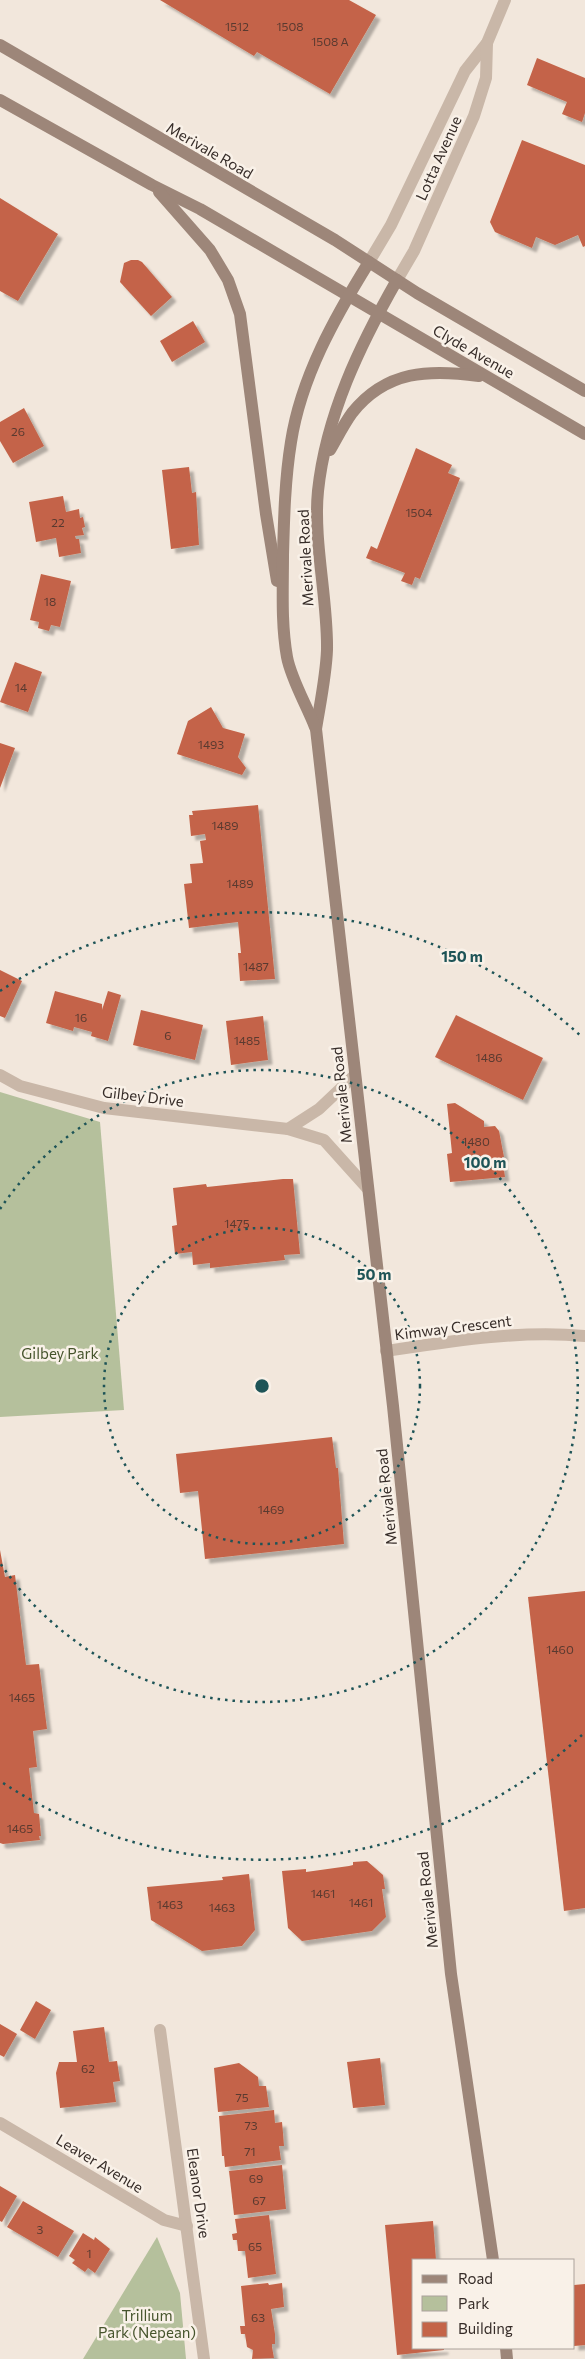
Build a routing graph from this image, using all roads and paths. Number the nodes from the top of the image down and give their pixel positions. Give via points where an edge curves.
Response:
1 (505, 0) edge
2 (487, 43) junction
3 (0, 45) edge
4 (0, 100) edge
5 (152, 185) junction
6 (369, 262) junction
7 (397, 280) junction
8 (348, 296) junction
9 (378, 314) junction
10 (485, 376) junction
11 (585, 391) edge
12 (585, 434) edge
13 (324, 460) junction
14 (282, 612) junction
15 (316, 729) junction
16 (0, 1075) edge
17 (355, 1075) junction
18 (288, 1129) junction
19 (368, 1189) junction
20 (585, 1336) edge
21 (386, 1351) junction
22 (160, 2030) dead end
23 (0, 2122) edge
24 (187, 2226) junction
25 (493, 2259) edge
26 (204, 2359) edge

1 - 2 street, Lotta Avenue
2 - 6 street, Lotta Avenue via 465,71 391,225
2 - 7 street, Lotta Avenue via 486,78 474,116 414,251
3 - 6 main road, Merivale Road
4 - 5 main road
5 - 8 main road via 200,209
5 - 14 main road via 210,250 228,280 240,314
6 - 7 main road, Clyde Avenue
6 - 8 main road, Merivale Road
7 - 9 main road, Merivale Road
7 - 11 main road, Clyde Avenue
8 - 9 main road, Clyde Avenue
8 - 14 main road, Merivale Road via 312,370 291,440 285,495
9 - 10 main road, Clyde Avenue
9 - 13 main road, Merivale Road via 340,401
10 - 12 main road, Clyde Avenue
10 - 13 main road via 445,371 420,372 388,385 362,402
13 - 15 main road, Merivale Road via 318,492 318,517 327,651
14 - 15 main road, Merivale Road via 287,658
15 - 17 main road, Merivale Road
16 - 18 street, Gilbey Drive via 20,1086 104,1108
17 - 18 street via 309,1117
17 - 19 main road, Merivale Road
18 - 19 street, Gilbey Drive via 324,1140
19 - 21 main road, Merivale Road
20 - 21 street, Kimway Crescent via 554,1333 488,1336
21 - 25 main road, Merivale Road via 451,1974
22 - 24 street, Eleanor Drive
23 - 24 street, Leaver Avenue via 164,2220
24 - 26 street, Eleanor Drive

